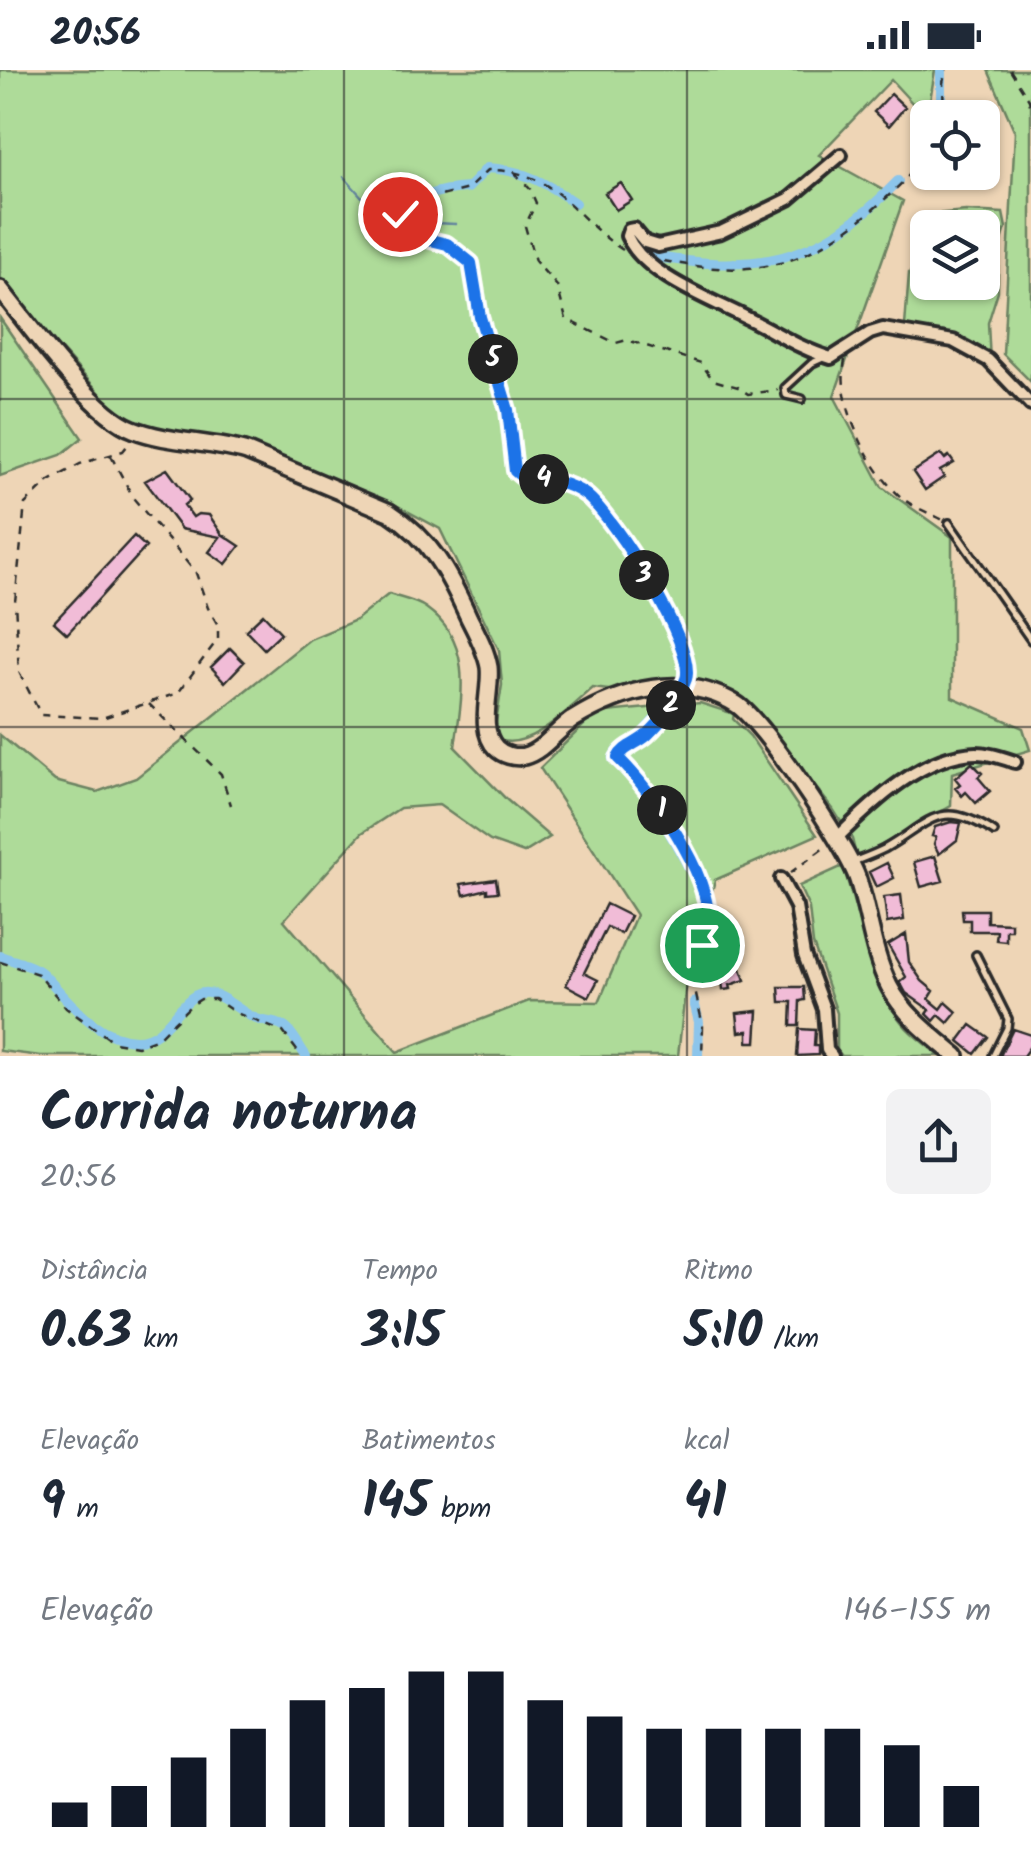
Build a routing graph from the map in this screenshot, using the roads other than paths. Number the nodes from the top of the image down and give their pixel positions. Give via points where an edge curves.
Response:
1 (841, 155) dead end
2 (0, 288) edge
3 (826, 356) junction
4 (802, 399) dead end
5 (1031, 405) edge
6 (949, 523) road end
7 (1031, 640) edge
8 (1015, 762) dead end
9 (994, 832) dead end
10 (837, 838) junction
11 (851, 863) junction
12 (780, 879) road end
13 (976, 955) dead end
14 (832, 1056) edge
15 (956, 1056) edge
16 (992, 1056) edge

1 - 3 street via 789,199 721,232 658,246 634,229 627,236 640,256 692,293
2 - 10 main road via 105,411 135,430 247,452 409,525 443,564 482,644 494,747 508,756 527,755 571,721 632,693 683,686 748,714
3 - 4 lane via 785,388 786,396
3 - 5 street via 883,329 953,341 988,360
6 - 7 lane
8 - 10 street via 981,752 947,756 862,813
9 - 11 lane via 965,817 936,816
10 - 11 main road
11 - 15 main road via 890,988
12 - 14 street via 796,906
13 - 16 lane via 1008,1019

